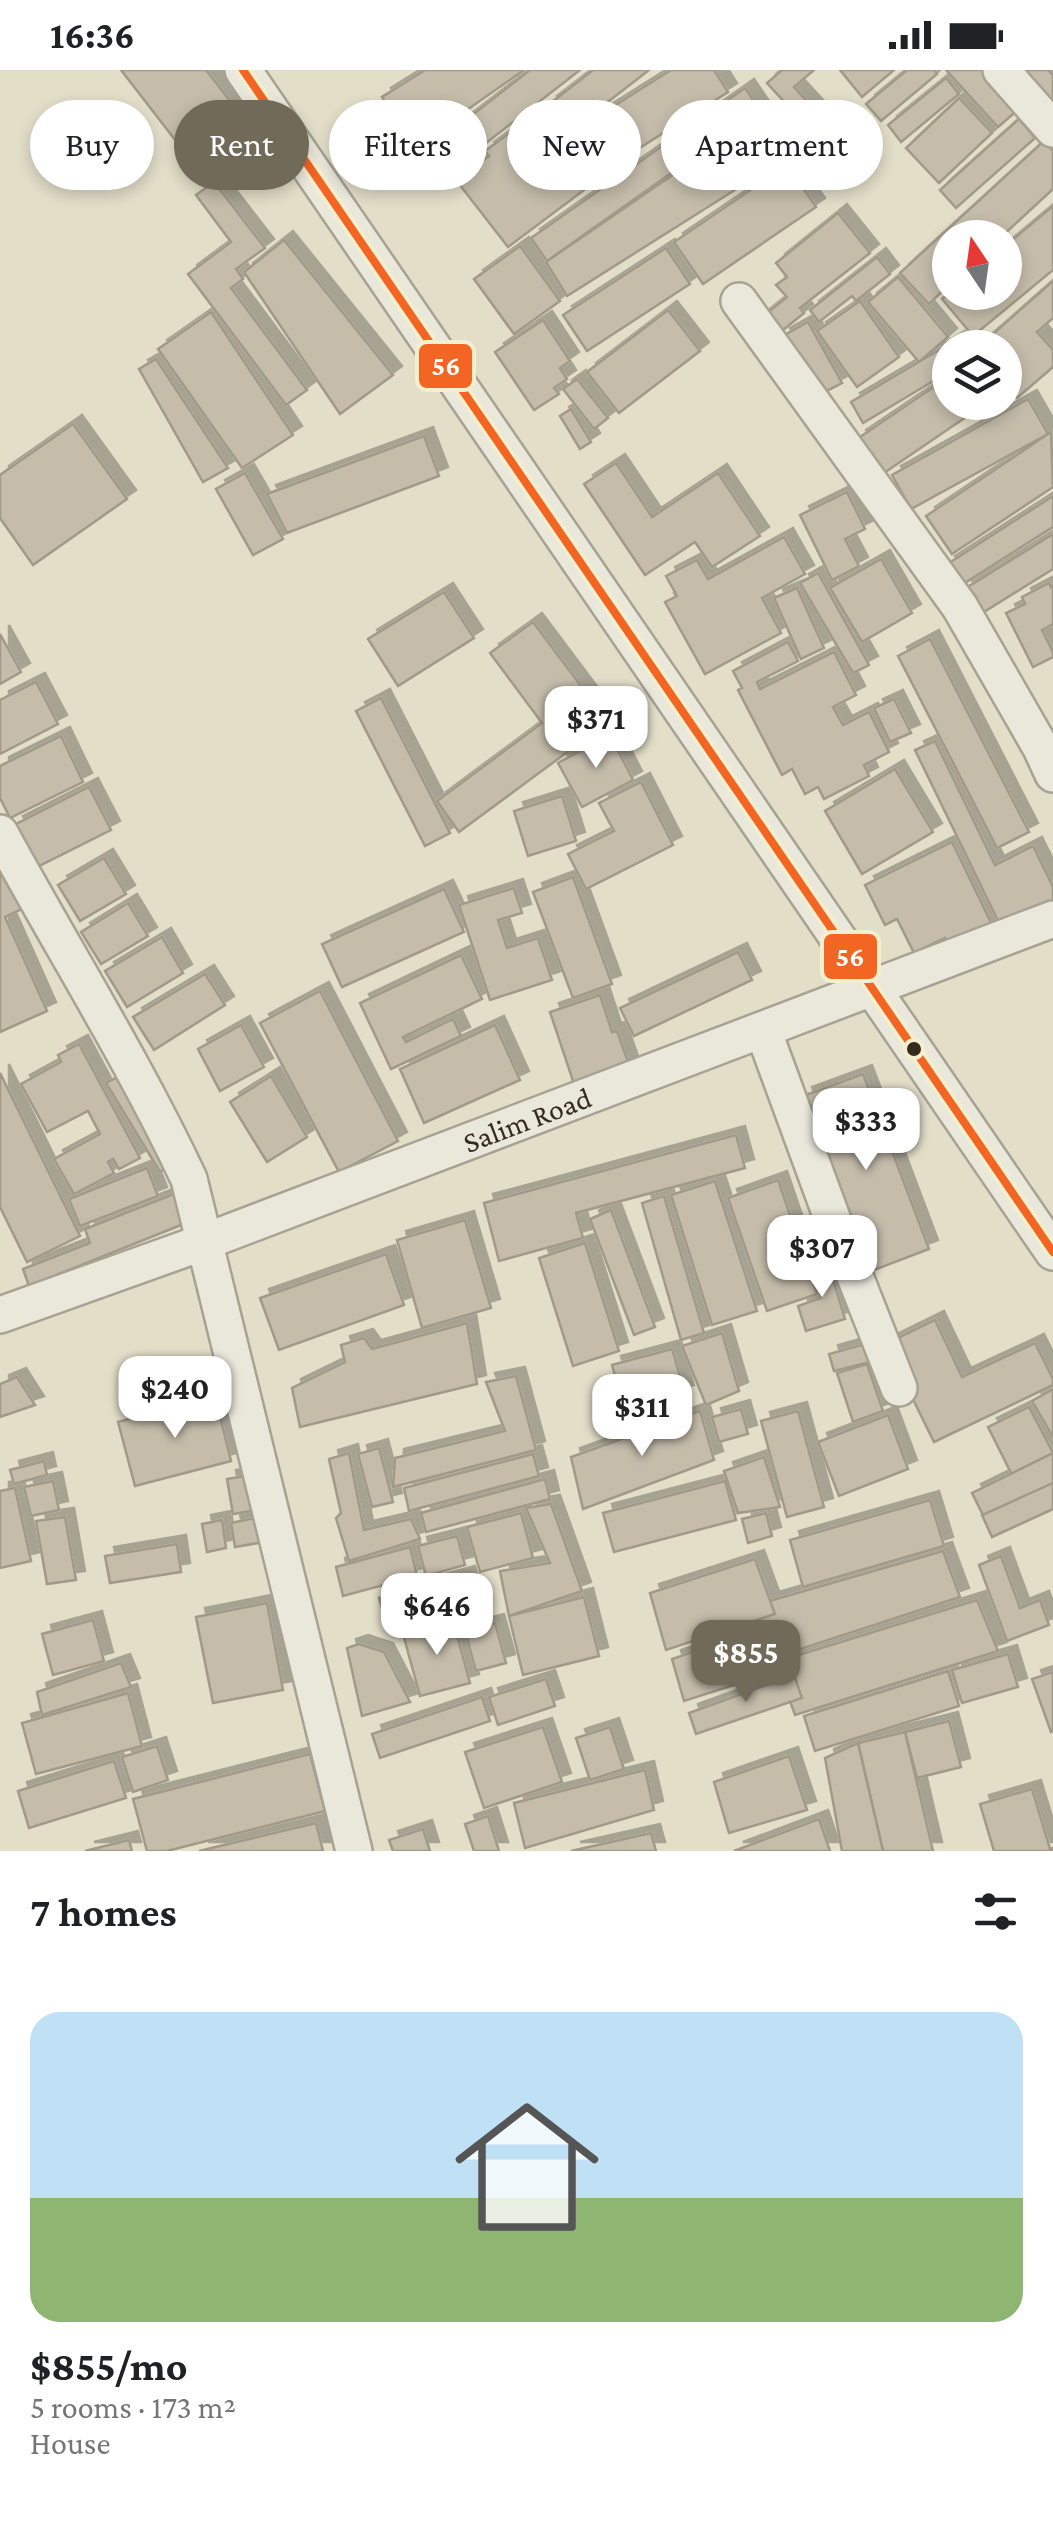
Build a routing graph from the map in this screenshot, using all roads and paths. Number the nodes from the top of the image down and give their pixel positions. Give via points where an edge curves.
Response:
1 (244, 70) edge
2 (1001, 70) edge
3 (1053, 129) edge
4 (740, 301) dead end
5 (1053, 774) edge
6 (0, 834) edge
7 (1053, 920) edge
8 (872, 988) junction
9 (763, 1030) junction
10 (204, 1242) junction
11 (1053, 1252) edge
12 (0, 1315) edge
13 (899, 1388) dead end
14 (354, 1851) edge

1 - 8 street
2 - 3 street
4 - 5 street via 960,607
6 - 10 street via 164,1127 189,1179
7 - 8 street, Salim Road
8 - 9 street, Salim Road
8 - 11 street
9 - 10 street, Salim Road
9 - 13 street
10 - 12 street, Salim Road
10 - 14 street

